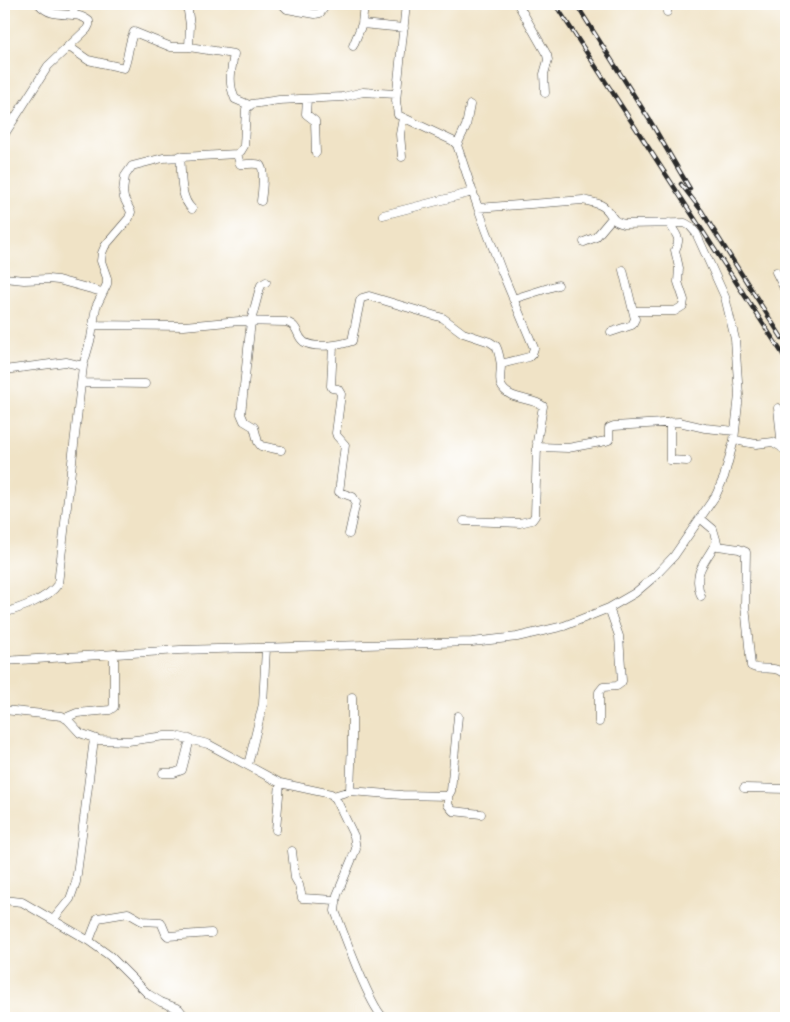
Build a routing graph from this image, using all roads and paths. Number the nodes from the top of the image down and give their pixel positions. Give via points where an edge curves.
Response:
1 (38, 4) edge
2 (76, 4) edge
3 (188, 4) edge
4 (282, 4) edge
5 (327, 4) edge
6 (364, 4) edge
7 (406, 4) edge
8 (518, 4) edge
9 (72, 15) junction
10 (362, 24) junction
11 (404, 28) junction
12 (68, 46) junction
13 (353, 46) dead end
14 (188, 47) junction
15 (545, 93) dead end
16 (396, 94) junction
17 (307, 99) junction
18 (248, 105) junction
19 (470, 105) dead end
20 (403, 118) junction
21 (4, 135) edge
22 (457, 145) junction
23 (316, 153) dead end
24 (237, 154) junction
25 (180, 156) junction
26 (402, 157) dead end
27 (473, 192) junction
28 (261, 201) dead end
29 (478, 208) junction
30 (192, 209) dead end
31 (383, 215) dead end
32 (612, 218) junction
33 (670, 223) junction
34 (584, 242) dead end
35 (624, 270) dead end
36 (776, 272) dead end
37 (4, 278) edge
38 (266, 282) dead end
39 (558, 285) dead end
40 (102, 292) junction
41 (786, 292) edge
42 (513, 299) junction
43 (634, 311) junction
44 (252, 321) junction
45 (93, 325) junction
46 (611, 332) dead end
47 (333, 346) junction
48 (501, 364) junction
49 (83, 366) junction
50 (4, 370) edge
51 (82, 383) junction
52 (145, 384) dead end
53 (778, 408) dead end
54 (670, 422) junction
55 (735, 435) junction
56 (537, 445) junction
57 (784, 449) edge
58 (281, 450) dead end
59 (687, 461) dead end
60 (700, 518) junction
61 (464, 521) dead end
62 (349, 534) dead end
63 (716, 543) junction
64 (701, 596) dead end
65 (609, 608) junction
66 (4, 613) edge
67 (266, 648) junction
68 (114, 654) junction
69 (4, 661) edge
70 (786, 674) edge
71 (352, 697) dead end
72 (4, 710) edge
73 (458, 716) dead end
74 (65, 718) junction
75 (599, 722) dead end
76 (94, 739) junction
77 (190, 739) junction
78 (248, 765) junction
79 (163, 773) dead end
80 (280, 783) junction
81 (744, 788) dead end
82 (786, 789) edge
83 (350, 790) junction
84 (332, 796) junction
85 (448, 796) junction
86 (481, 814) dead end
87 (276, 830) dead end
88 (292, 851) dead end
89 (4, 900) edge
90 (335, 900) junction
91 (53, 920) junction
92 (211, 933) dead end
93 (90, 940) junction
94 (186, 1018) edge
95 (382, 1018) edge

1 - 9 street via 50,13
2 - 9 street
3 - 14 street
4 - 5 street via 287,9 315,14
6 - 10 street
7 - 11 street
8 - 15 street via 547,55
9 - 12 street via 86,18 89,25
10 - 11 street
10 - 13 street
11 - 16 street
12 - 14 street via 88,60 124,68 134,32 171,47
12 - 21 street via 48,66
14 - 18 street via 234,54 229,80 235,99
16 - 17 street via 363,92 343,98
16 - 20 street via 398,115
17 - 18 street
17 - 23 street via 306,114 316,123
18 - 24 street via 244,146
19 - 22 street via 466,126
20 - 22 street via 441,134
20 - 26 street via 400,134
22 - 27 street
24 - 25 street
24 - 28 street via 240,164 261,166
25 - 30 street via 184,194
25 - 40 street via 137,164 128,170 122,192 131,212 102,253 101,261 107,278
27 - 29 street
27 - 31 street
29 - 32 street via 583,200 606,208
29 - 42 street
32 - 33 street via 624,224
32 - 34 street via 596,237
33 - 43 street via 678,239 674,250 684,306 675,311
33 - 55 street via 685,223 696,234 725,297 735,339 739,395
35 - 43 street
36 - 41 street
37 - 40 street via 58,280
38 - 44 street via 261,285
39 - 42 street
40 - 45 street
42 - 48 street via 534,348 529,357
43 - 46 street via 632,325
44 - 45 street via 184,326
44 - 47 street via 292,323 304,342
44 - 58 street via 242,418 254,427 261,446
45 - 49 street
47 - 48 street via 352,341 360,301 369,296 443,318 463,333 493,343
47 - 62 street via 330,386 341,394 336,433 345,445 338,488 341,494 353,497 356,502
48 - 56 street via 500,379 504,389 543,406
49 - 50 street via 66,362
49 - 51 street
51 - 52 street
51 - 66 street via 58,584 53,591
53 - 57 street
54 - 55 street via 685,422
54 - 56 street via 611,427 608,441 581,447
54 - 59 street via 670,460
55 - 57 street via 756,444 769,442
55 - 60 street via 716,496
56 - 61 street via 532,520 520,523
60 - 63 street via 713,529
60 - 65 street via 674,556 655,576 635,593
63 - 64 street via 698,575 697,586
63 - 70 street via 721,547 744,550 747,555 745,605 750,666 773,668
65 - 67 street via 564,626 517,638 410,645
65 - 75 street via 619,636 622,681 620,685 605,686 599,692
67 - 68 street
67 - 78 street via 263,704
68 - 69 street
68 - 74 street via 114,707
71 - 83 street
72 - 74 street via 54,714
73 - 85 street via 452,791
74 - 76 street via 80,733
76 - 77 street via 128,741 165,736
76 - 91 street via 76,882 70,899
77 - 78 street via 217,748
77 - 79 street via 182,770
78 - 80 street
80 - 84 street
80 - 87 street
81 - 82 street
83 - 84 street
83 - 85 street
84 - 90 street via 341,808 356,843 355,854
85 - 86 street via 448,805 453,811
88 - 90 street via 294,878 302,898
89 - 91 street via 22,902
90 - 95 street via 346,940
91 - 93 street
92 - 93 street via 168,936 161,922 142,921 128,913 98,918
93 - 94 street via 148,994 179,1009

